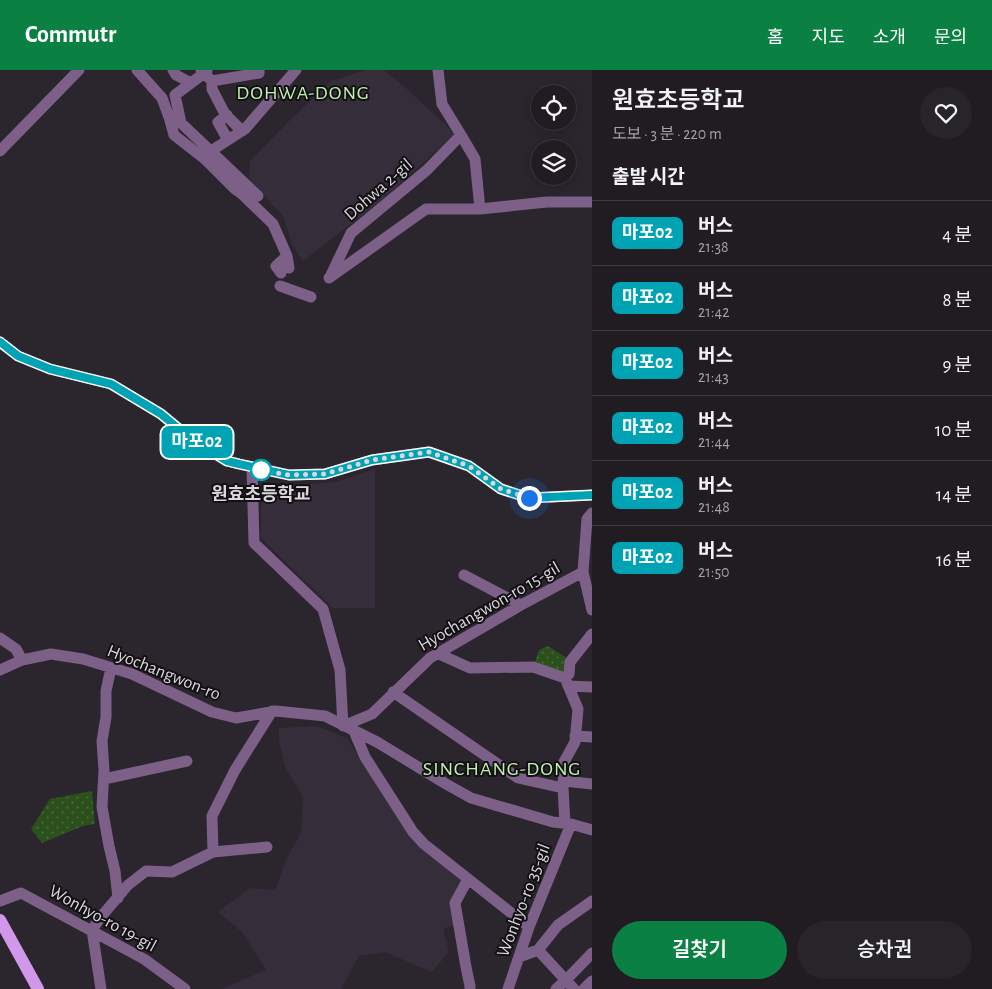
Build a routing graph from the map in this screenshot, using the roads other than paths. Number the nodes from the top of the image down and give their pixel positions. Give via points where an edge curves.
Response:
1 (80, 70) edge
2 (137, 70) edge
3 (173, 70) edge
4 (259, 70) edge
5 (296, 70) edge
6 (438, 70) edge
7 (206, 73) edge
8 (285, 75) edge
9 (191, 83) junction
10 (227, 115) junction
11 (242, 131) junction
12 (461, 135) junction
13 (228, 140) junction
14 (0, 151) edge
15 (211, 151) junction
16 (258, 196) dead end
17 (592, 202) edge
18 (480, 209) junction
19 (285, 270) dead end
20 (280, 286) dead end
21 (312, 297) dead end
22 (0, 342) edge
23 (252, 467) junction
24 (592, 495) edge
25 (592, 513) edge
26 (583, 572) junction
27 (464, 575) dead end
28 (521, 605) junction
29 (592, 610) edge
30 (592, 634) edge
31 (0, 638) edge
32 (439, 654) junction
33 (22, 660) junction
34 (111, 668) junction
35 (0, 670) edge
36 (567, 682) junction
37 (592, 688) edge
38 (393, 692) junction
39 (272, 711) junction
40 (348, 728) junction
41 (576, 736) junction
42 (592, 737) edge
43 (187, 761) dead end
44 (104, 780) junction
45 (592, 784) edge
46 (564, 785) junction
47 (592, 823) edge
48 (568, 824) junction
49 (592, 830) edge
50 (267, 847) dead end
51 (213, 852) junction
52 (468, 879) junction
53 (118, 898) junction
54 (0, 901) edge
55 (592, 901) edge
56 (0, 920) edge
57 (529, 928) junction
58 (92, 930) junction
59 (538, 950) junction
60 (519, 957) junction
61 (590, 958) edge
62 (592, 981) edge
63 (570, 985) edge
64 (38, 989) edge
65 (101, 989) edge
66 (186, 989) edge
67 (470, 989) edge
68 (508, 989) edge
69 (556, 989) edge
70 (584, 989) edge

1 - 14 street
2 - 19 street via 162,98 174,135 206,160 273,224 287,256
3 - 9 street
4 - 7 street
5 - 8 street
6 - 12 street via 442,104
7 - 9 street
7 - 10 street
8 - 11 street
9 - 15 street via 175,95 180,123
10 - 11 street
10 - 13 street via 218,122
11 - 13 street
12 - 18 street via 475,159
12 - 18 street, Dohwa 2-gil via 427,170 351,233 329,278 426,209
13 - 15 street
15 - 16 street
17 - 18 street via 547,202
20 - 21 street
22 - 23 street via 18,356 50,369 111,384 161,414 191,439 227,461
23 - 24 street via 289,475 325,474 372,460 429,452 469,466 501,489 529,498
23 - 40 street via 254,543 323,609 340,670
25 - 26 street via 586,519
26 - 28 street, Hyochangwon-ro 15-gil
26 - 29 street
27 - 28 street
28 - 32 street, Hyochangwon-ro 15-gil
30 - 36 street via 570,662
31 - 33 street via 16,649
32 - 36 street via 470,668 533,668
32 - 38 street, Hyochangwon-ro 15-gil via 430,658
33 - 34 street, Hyochangwon-ro via 51,654
33 - 35 street, Hyochangwon-ro
34 - 39 street, Hyochangwon-ro via 132,674 212,712 236,718
34 - 44 street via 102,741
36 - 37 street
36 - 41 street via 578,709
38 - 40 street, Hyochangwon-ro 15-gil via 372,714
38 - 46 street via 518,778
39 - 40 street, Hyochangwon-ro via 325,716
39 - 51 street via 235,770 212,816
40 - 48 street, Hyochangwon-ro via 471,798
40 - 52 street via 413,832
41 - 42 street
41 - 46 street via 564,762
43 - 44 street
44 - 53 street via 102,807
45 - 46 street
46 - 48 street
47 - 48 street
48 - 49 street, Hyochangwon-ro
48 - 57 street, Wonhyo-ro 35-gil
50 - 51 street
51 - 53 street via 172,872 146,871
52 - 57 street
52 - 67 street via 455,903
53 - 58 street
54 - 58 street, Wonhyo-ro 19-gil via 21,893
55 - 59 street via 558,925
56 - 64 main road
57 - 60 street, Wonhyo-ro 35-gil
58 - 65 street
58 - 66 street, Wonhyo-ro 19-gil via 144,959
59 - 60 street
59 - 63 street
60 - 68 street, Wonhyo-ro 35-gil
61 - 63 street
62 - 70 street
63 - 69 street

